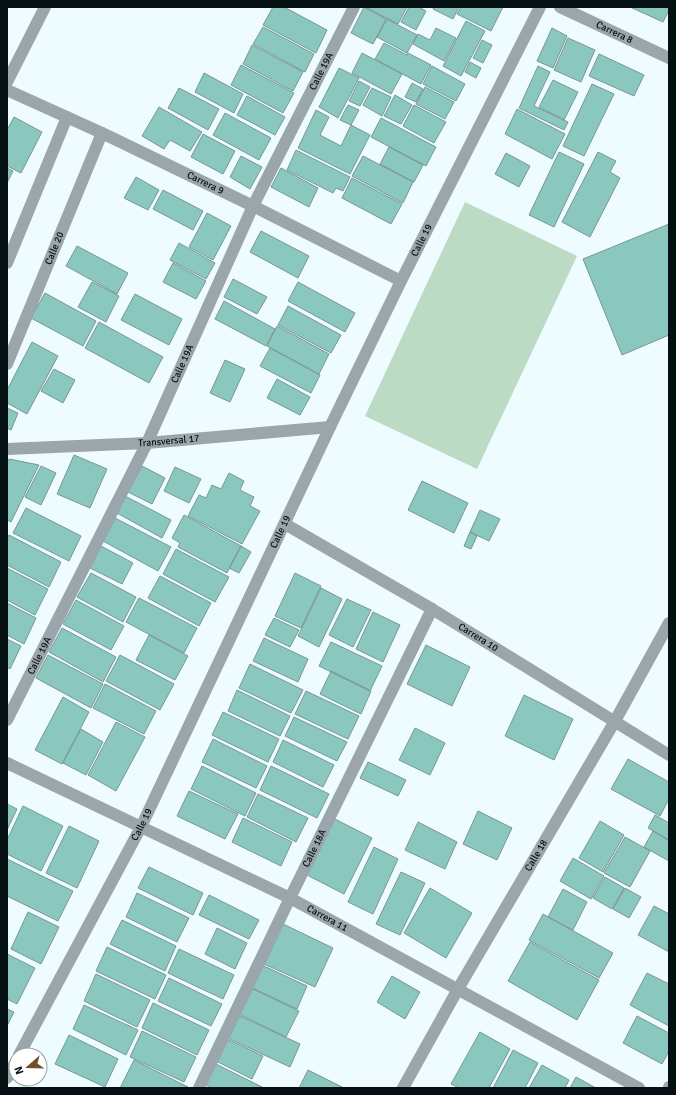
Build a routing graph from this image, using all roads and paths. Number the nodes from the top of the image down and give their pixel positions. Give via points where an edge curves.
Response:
1 (45, 7) edge
2 (354, 7) edge
3 (540, 7) edge
4 (565, 8) edge
5 (669, 58) edge
6 (7, 82) edge
7 (7, 90) edge
8 (66, 117) junction
9 (102, 133) junction
10 (253, 206) junction
11 (7, 263) edge
12 (401, 281) junction
13 (7, 364) edge
14 (330, 427) junction
15 (146, 443) junction
16 (7, 449) edge
17 (284, 524) junction
18 (432, 609) junction
19 (669, 623) edge
20 (7, 720) edge
21 (615, 722) junction
22 (669, 755) edge
23 (7, 763) edge
24 (141, 827) junction
25 (290, 898) junction
26 (458, 989) junction
27 (23, 1047) edge
28 (199, 1088) edge
29 (403, 1088) edge
30 (639, 1088) edge

1 - 6 street
2 - 10 street, Calle 19A
3 - 12 street, Calle 19
4 - 5 street, Carrera 8
7 - 8 street, Carrera 9
8 - 9 street, Carrera 9
8 - 11 street
9 - 10 street, Carrera 9
9 - 13 street, Calle 20
10 - 12 street, Carrera 9
10 - 15 street, Calle 19A
12 - 14 street, Calle 19
14 - 15 street, Transversal 17
14 - 17 street, Calle 19
15 - 16 street, Transversal 17
15 - 20 street, Calle 19A
17 - 18 street, Carrera 10
17 - 24 street, Calle 19
18 - 21 street, Carrera 10
18 - 25 street, Calle 18A
19 - 21 street, Calle 18
21 - 22 street, Carrera 10
21 - 26 street, Calle 18
23 - 24 street, Carrera 11
24 - 25 street, Carrera 11
24 - 27 street, Calle 19
25 - 26 street, Carrera 11
25 - 28 street, Calle 18A
26 - 29 street, Calle 18
26 - 30 street, Carrera 11

